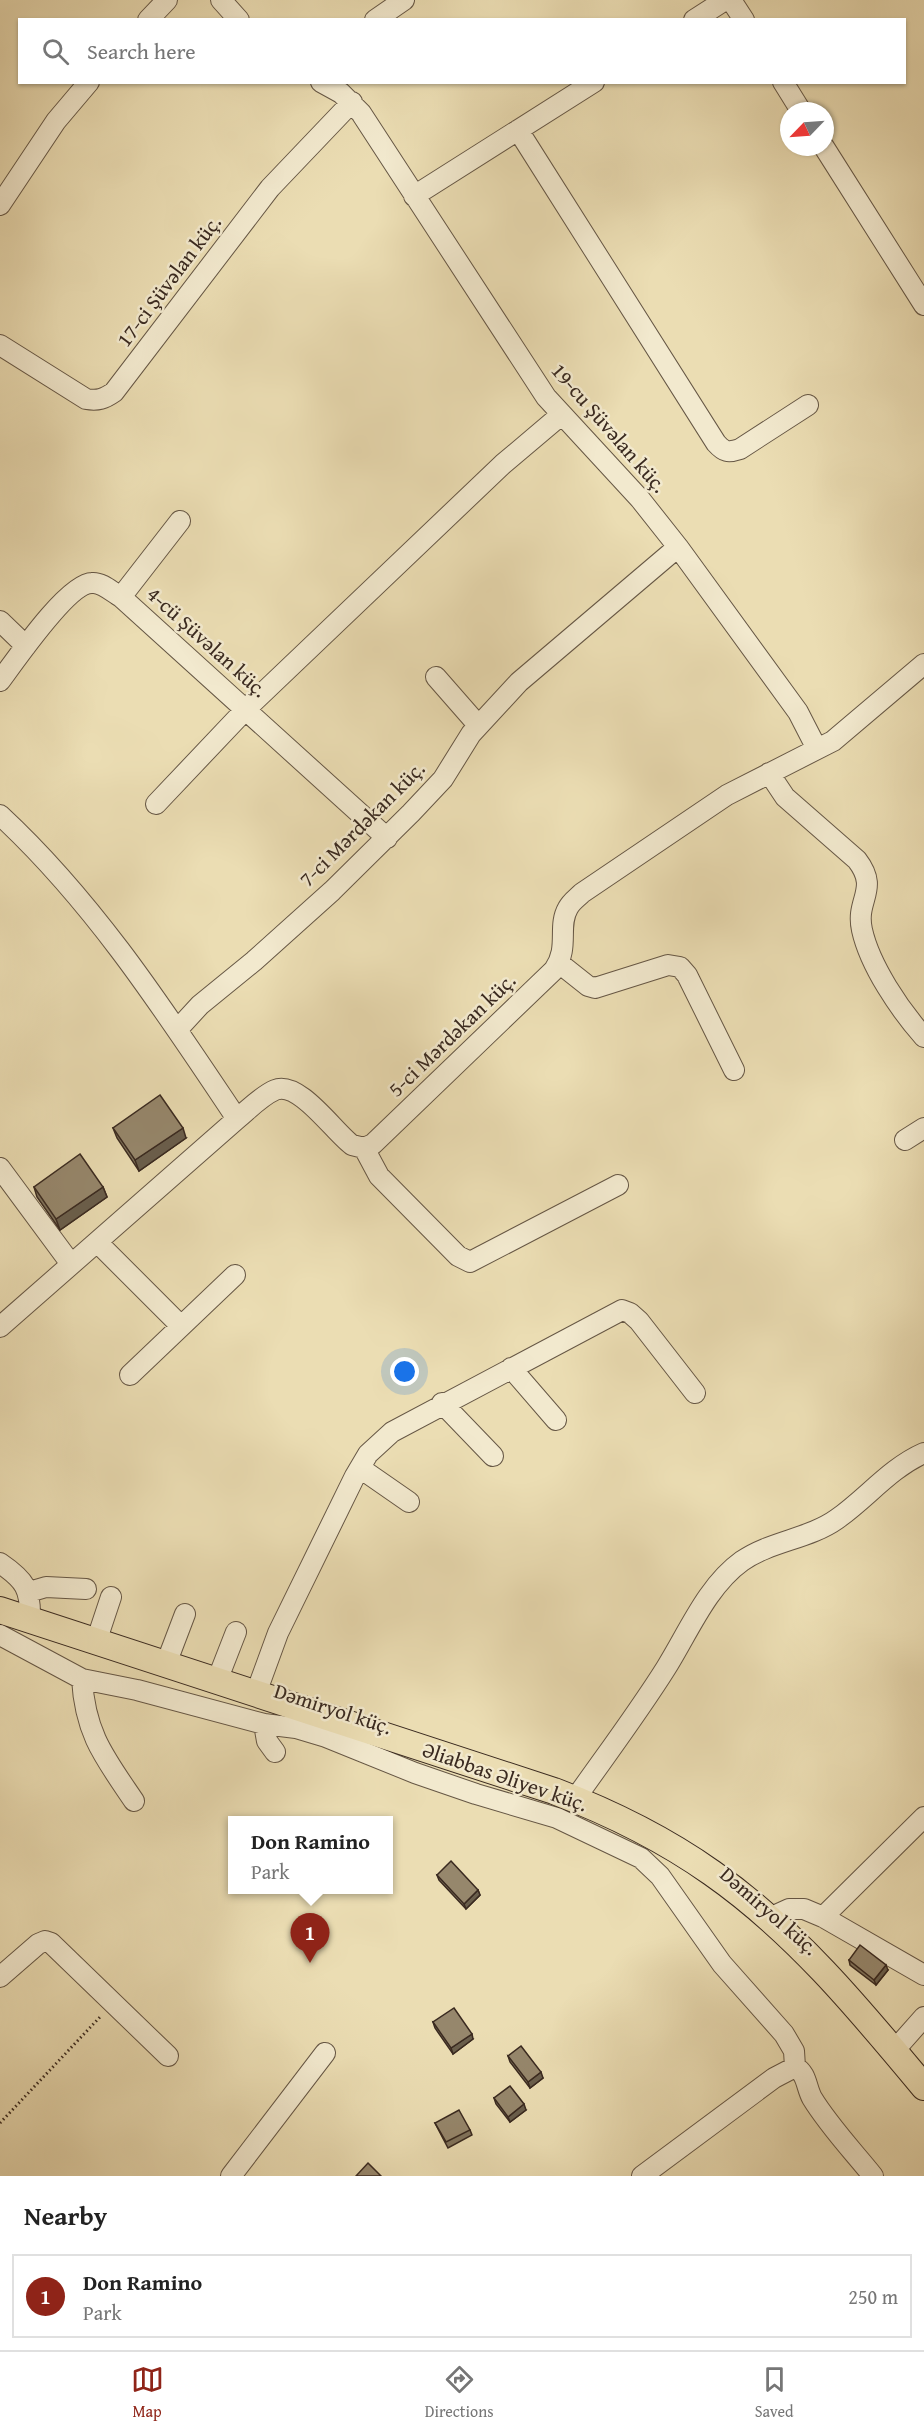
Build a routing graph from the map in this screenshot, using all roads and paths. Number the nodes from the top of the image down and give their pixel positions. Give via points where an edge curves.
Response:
1 (167, 0) edge
2 (221, 0) edge
3 (405, 0) edge
4 (725, 0) edge
5 (731, 0) edge
6 (150, 18) edge
7 (237, 18) edge
8 (378, 18) edge
9 (697, 18) edge
10 (743, 18) edge
11 (87, 84) edge
12 (324, 84) edge
13 (591, 84) edge
14 (784, 84) edge
15 (352, 102) junction
16 (795, 102) edge
17 (518, 130) junction
18 (830, 156) edge
19 (414, 196) junction
20 (0, 205) edge
21 (924, 305) edge
22 (0, 345) edge
23 (808, 405) dead end
24 (561, 415) junction
25 (180, 521) dead end
26 (678, 547) junction
27 (120, 597) junction
28 (0, 621) edge
29 (26, 646) junction
30 (924, 664) edge
31 (436, 677) dead end
32 (0, 681) edge
33 (246, 709) junction
34 (478, 725) junction
35 (817, 749) junction
36 (769, 773) junction
37 (156, 804) dead end
38 (0, 815) edge
39 (387, 838) junction
40 (559, 963) junction
41 (177, 1030) junction
42 (924, 1037) edge
43 (734, 1071) dead end
44 (237, 1119) junction
45 (924, 1128) edge
46 (905, 1140) dead end
47 (364, 1148) junction
48 (0, 1168) edge
49 (618, 1185) dead end
50 (97, 1242) junction
51 (71, 1264) junction
52 (235, 1275) dead end
53 (180, 1325) junction
54 (0, 1327) edge
55 (511, 1368) junction
56 (130, 1376) dead end
57 (695, 1393) dead end
58 (442, 1403) junction
59 (556, 1420) dead end
60 (924, 1453) edge
61 (493, 1456) dead end
62 (360, 1468) junction
63 (410, 1502) dead end
64 (0, 1563) edge
65 (86, 1589) dead end
66 (111, 1597) dead end
67 (0, 1601) edge
68 (30, 1608) junction
69 (0, 1610) edge
70 (185, 1614) dead end
71 (236, 1632) dead end
72 (99, 1633) junction
73 (0, 1635) edge
74 (169, 1656) junction
75 (220, 1673) junction
76 (82, 1679) junction
77 (259, 1685) junction
78 (264, 1724) junction
79 (275, 1752) dead end
80 (580, 1792) junction
81 (134, 1802) dead end
82 (924, 1816) edge
83 (778, 1914) junction
84 (823, 1917) junction
85 (924, 1975) edge
86 (0, 1977) edge
87 (100, 2017) dead end
88 (924, 2017) edge
89 (900, 2044) junction
90 (325, 2054) dead end
91 (168, 2056) dead end
92 (795, 2067) junction
93 (924, 2072) edge
94 (924, 2087) edge
95 (0, 2123) edge
96 (231, 2176) edge
97 (642, 2176) edge
98 (873, 2176) edge

1 - 6 street
2 - 7 street
3 - 8 street
4 - 9 street
5 - 10 street
11 - 20 street via 56,121
12 - 15 street, 19-cu Şüvəlan küç.
13 - 17 street
14 - 16 street
15 - 19 street, 19-cu Şüvəlan küç.
15 - 22 street, 17-ci Şüvəlan küç. via 270,188 114,392 95,401 86,399
17 - 19 street
17 - 23 street via 723,450 730,453 740,449
18 - 21 street
19 - 24 street, 19-cu Şüvəlan küç.
24 - 26 street, 19-cu Şüvəlan küç. via 640,499
24 - 33 street via 502,464
25 - 27 street
26 - 34 street, 7-ci Mərdəkan küç. via 519,682
26 - 35 street, 19-cu Şüvəlan küç. via 798,712
27 - 29 street, 4-cü Şüvəlan küç. via 103,585 83,585 64,599
27 - 33 street, 4-cü Şüvəlan küç.
28 - 29 street
29 - 32 street, 4-cü Şüvəlan küç.
30 - 35 street via 847,730
31 - 34 street
33 - 37 street
33 - 39 street, 4-cü Şüvəlan küç.
34 - 39 street, 7-ci Mərdəkan küç. via 434,789
35 - 36 street
36 - 40 street via 702,810 582,893 565,916
36 - 42 street via 786,797 863,869 867,887 860,916 865,941 895,1000
38 - 41 street via 98,924
39 - 41 street, 7-ci Mərdəkan küç. via 254,961 192,1012
40 - 43 street via 595,988 668,965 680,966
40 - 47 street, 5-ci Mərdəkan küç. via 377,1141
41 - 44 street
44 - 47 street via 274,1090 291,1089 346,1141
44 - 50 street
45 - 46 street
47 - 49 street via 379,1176 458,1256 470,1262
48 - 51 street
50 - 51 street
50 - 53 street
51 - 54 street
52 - 53 street
53 - 56 street
55 - 57 street via 622,1310 639,1321
55 - 58 street
55 - 59 street
58 - 61 street
58 - 62 street via 392,1432 368,1454
60 - 80 street via 902,1465 827,1526 774,1545 733,1569 705,1603 665,1670
62 - 63 street
62 - 77 street via 278,1633
64 - 68 street via 18,1577
65 - 68 street via 46,1587
66 - 72 street
67 - 68 main road, Dəmiryol küç.
68 - 69 main road, Əliabbas Əliyev küç.
68 - 72 main road, Dəmiryol küç.
68 - 94 main road, Əliabbas Əliyev küç. via 554,1791 629,1824 712,1873 771,1920 856,2007
70 - 74 street
71 - 75 street
72 - 74 main road, Dəmiryol küç.
73 - 76 street, Dəmiryol küç.
74 - 75 main road, Dəmiryol küç.
75 - 77 main road, Dəmiryol küç.
76 - 78 street, Dəmiryol küç.
76 - 81 street via 90,1730 101,1754
77 - 80 main road, Dəmiryol küç.
78 - 79 street via 267,1741
78 - 92 street, Dəmiryol küç. via 326,1737 435,1780 557,1818 641,1858 660,1876 722,1964 784,2034 794,2051
80 - 83 main road, Dəmiryol küç. via 681,1842 716,1864
82 - 84 street
83 - 84 street via 796,1908
83 - 89 main road, Dəmiryol küç.
84 - 85 street
86 - 91 street via 38,1944 51,1943
87 - 95 path
88 - 89 street
89 - 93 main road, Dəmiryol küç.
90 - 96 street
92 - 97 street via 774,2078
92 - 98 street, Dəmiryol küç. via 804,2075 809,2093 824,2115

